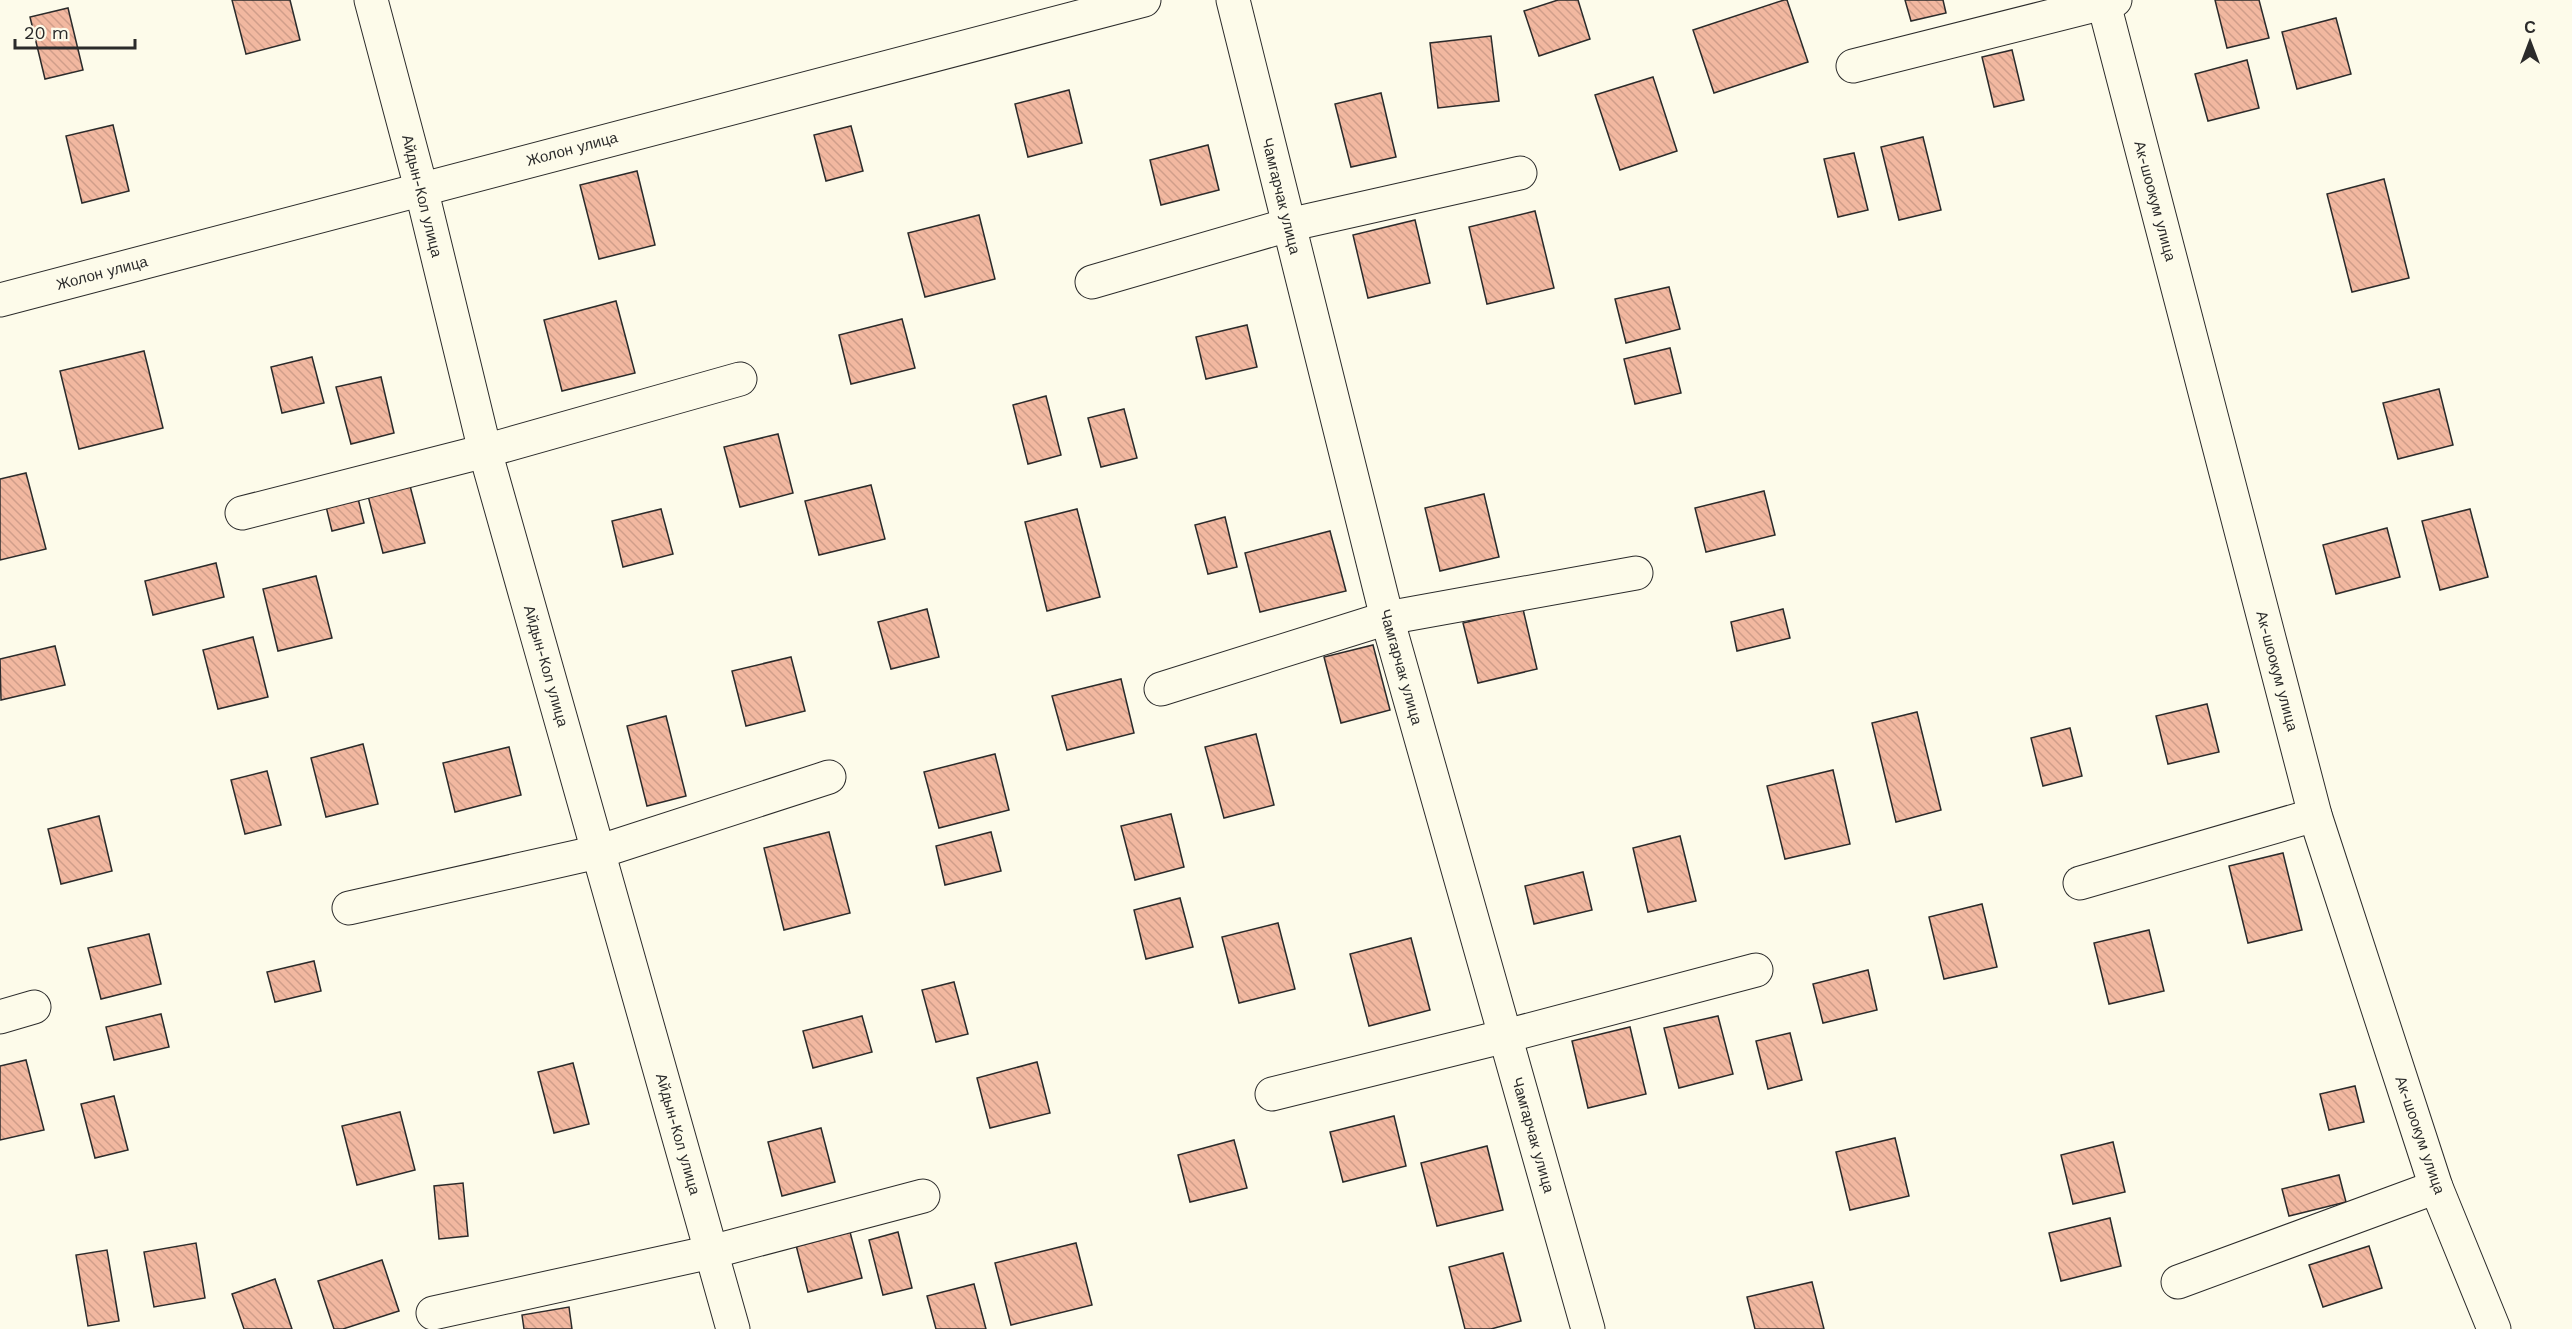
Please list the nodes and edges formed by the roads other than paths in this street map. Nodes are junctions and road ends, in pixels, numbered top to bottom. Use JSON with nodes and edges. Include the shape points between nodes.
{"nodes":[{"id":1,"x":371,"y":0,"type":"edge"},
{"id":2,"x":1144,"y":0,"type":"edge"},
{"id":3,"x":1233,"y":0,"type":"edge"},
{"id":4,"x":2107,"y":1,"type":"edge"},
{"id":5,"x":1853,"y":66,"type":"dead end"},
{"id":6,"x":1520,"y":173,"type":"dead end"},
{"id":7,"x":421,"y":188,"type":"junction"},
{"id":8,"x":1288,"y":225,"type":"junction"},
{"id":9,"x":1092,"y":282,"type":"dead end"},
{"id":10,"x":0,"y":300,"type":"edge"},
{"id":11,"x":740,"y":379,"type":"dead end"},
{"id":12,"x":485,"y":451,"type":"junction"},
{"id":13,"x":242,"y":513,"type":"dead end"},
{"id":14,"x":1636,"y":573,"type":"dead end"},
{"id":15,"x":1387,"y":618,"type":"junction"},
{"id":16,"x":1161,"y":688,"type":"dead end"},
{"id":17,"x":829,"y":777,"type":"dead end"},
{"id":18,"x":2315,"y":815,"type":"junction"},
{"id":19,"x":598,"y":852,"type":"junction"},
{"id":20,"x":2080,"y":883,"type":"dead end"},
{"id":21,"x":349,"y":908,"type":"dead end"},
{"id":22,"x":1756,"y":970,"type":"dead end"},
{"id":23,"x":34,"y":1007,"type":"dead end"},
{"id":24,"x":0,"y":1017,"type":"edge"},
{"id":25,"x":1506,"y":1036,"type":"junction"},
{"id":26,"x":1272,"y":1094,"type":"dead end"},
{"id":27,"x":2436,"y":1187,"type":"junction"},
{"id":28,"x":923,"y":1196,"type":"dead end"},
{"id":29,"x":711,"y":1252,"type":"junction"},
{"id":30,"x":2178,"y":1281,"type":"dead end"},
{"id":31,"x":433,"y":1314,"type":"dead end"},
{"id":32,"x":733,"y":1329,"type":"edge"},
{"id":33,"x":1588,"y":1329,"type":"edge"},
{"id":34,"x":2494,"y":1329,"type":"edge"}],
"edges":[{"from":1,"to":7,"type":"street","name":"Айдын-Кол улица"},
{"from":2,"to":7,"type":"street","name":"Жолон улица"},
{"from":3,"to":8,"type":"street","name":"Чамгарчак улица"},
{"from":4,"to":5,"type":"street"},
{"from":4,"to":18,"type":"street","name":"Ак-шоокум улица"},
{"from":6,"to":8,"type":"street"},
{"from":7,"to":10,"type":"street","name":"Жолон улица"},
{"from":7,"to":12,"type":"street","name":"Айдын-Кол улица"},
{"from":8,"to":9,"type":"street"},
{"from":8,"to":15,"type":"street","name":"Чамгарчак улица"},
{"from":11,"to":12,"type":"street"},
{"from":12,"to":13,"type":"street"},
{"from":12,"to":19,"type":"street","name":"Айдын-Кол улица"},
{"from":14,"to":15,"type":"street"},
{"from":15,"to":16,"type":"street"},
{"from":15,"to":25,"type":"street","name":"Чамгарчак улица"},
{"from":17,"to":19,"type":"street"},
{"from":18,"to":20,"type":"street"},
{"from":18,"to":27,"type":"street","name":"Ак-шоокум улица"},
{"from":19,"to":21,"type":"street"},
{"from":19,"to":29,"type":"street","name":"Айдын-Кол улица"},
{"from":22,"to":25,"type":"street"},
{"from":23,"to":24,"type":"street"},
{"from":25,"to":26,"type":"street"},
{"from":25,"to":33,"type":"street","name":"Чамгарчак улица"},
{"from":27,"to":30,"type":"street"},
{"from":27,"to":34,"type":"street","name":"Ак-шоокум улица"},
{"from":28,"to":29,"type":"street"},
{"from":29,"to":31,"type":"street"},
{"from":29,"to":32,"type":"street","name":"Айдын-Кол улица"}]}
